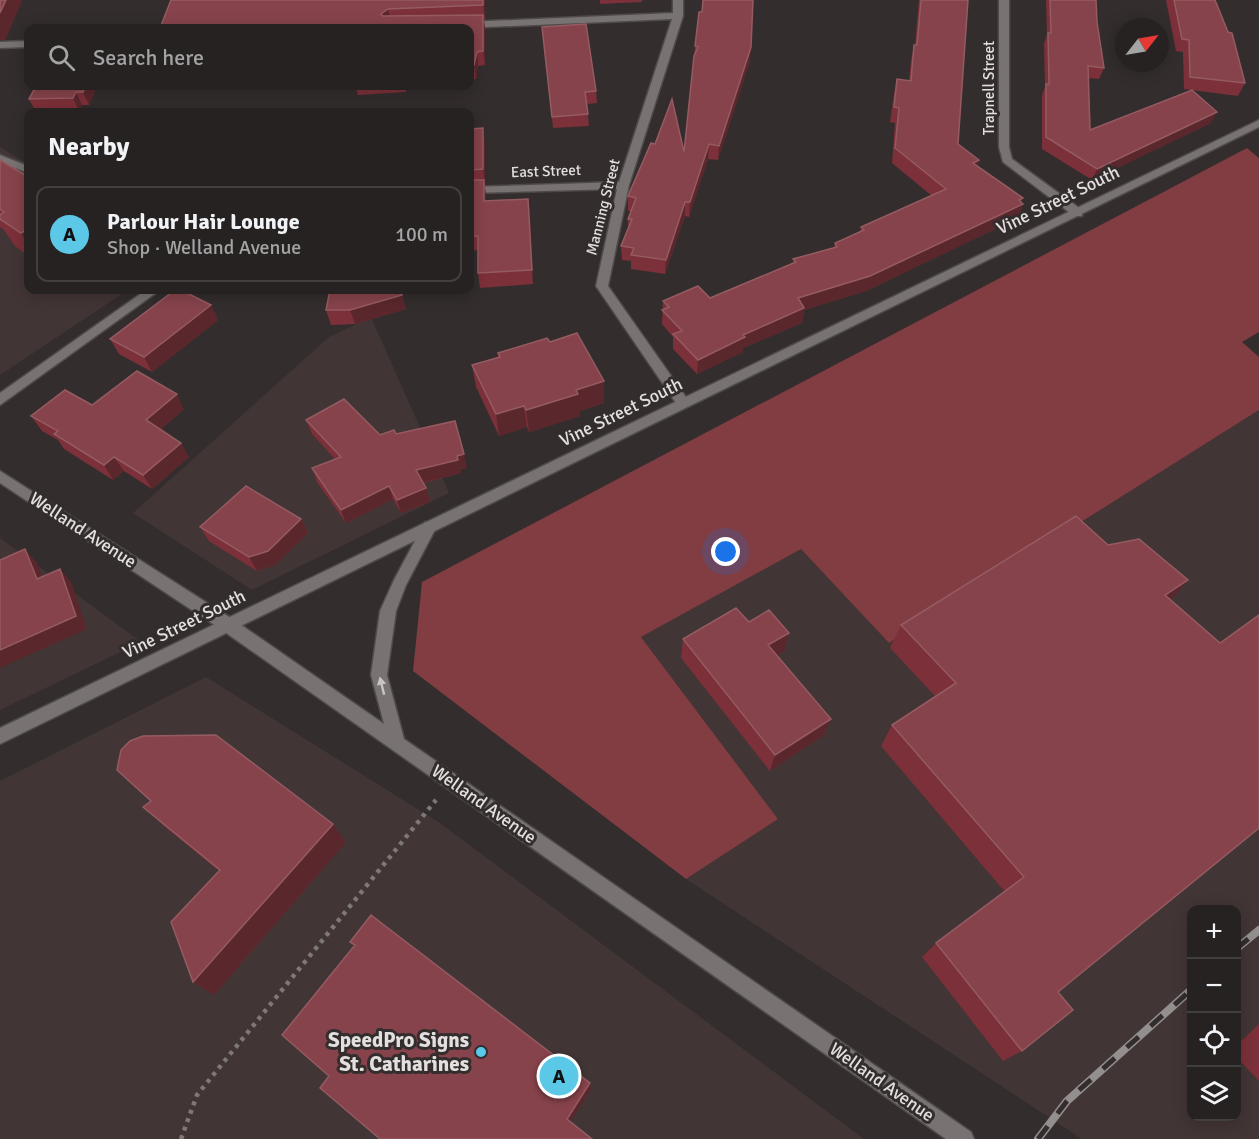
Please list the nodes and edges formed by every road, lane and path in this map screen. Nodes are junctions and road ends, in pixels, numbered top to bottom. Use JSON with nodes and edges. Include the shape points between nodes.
{"nodes":[{"id":1,"x":678,"y":0,"type":"edge"},
{"id":2,"x":1004,"y":0,"type":"edge"},
{"id":3,"x":678,"y":16,"type":"junction"},
{"id":4,"x":474,"y":25,"type":"edge"},
{"id":5,"x":24,"y":44,"type":"edge"},
{"id":6,"x":0,"y":45,"type":"edge"},
{"id":7,"x":1259,"y":123,"type":"edge"},
{"id":8,"x":0,"y":158,"type":"edge"},
{"id":9,"x":24,"y":168,"type":"edge"},
{"id":10,"x":623,"y":185,"type":"junction"},
{"id":11,"x":474,"y":190,"type":"edge"},
{"id":12,"x":1078,"y":213,"type":"junction"},
{"id":13,"x":148,"y":294,"type":"edge"},
{"id":14,"x":0,"y":400,"type":"edge"},
{"id":15,"x":683,"y":403,"type":"junction"},
{"id":16,"x":0,"y":476,"type":"edge"},
{"id":17,"x":430,"y":526,"type":"junction"},
{"id":18,"x":228,"y":625,"type":"junction"},
{"id":19,"x":0,"y":736,"type":"edge"},
{"id":20,"x":397,"y":743,"type":"junction"},
{"id":21,"x":451,"y":781,"type":"junction"},
{"id":22,"x":181,"y":1139,"type":"edge"},
{"id":23,"x":964,"y":1139,"type":"edge"}],
"edges":[{"from":1,"to":3,"type":"street","name":"Manning Street"},
{"from":2,"to":12,"type":"street","name":"Trapnell Street","via":[[1007,160]]},
{"from":3,"to":4,"type":"street"},
{"from":3,"to":10,"type":"street","name":"Manning Street"},
{"from":5,"to":6,"type":"street"},
{"from":7,"to":12,"type":"street","name":"Vine Street South"},
{"from":8,"to":9,"type":"street"},
{"from":10,"to":11,"type":"street","name":"East Street"},
{"from":10,"to":15,"type":"street","name":"Manning Street","via":[[602,286]]},
{"from":12,"to":15,"type":"street","name":"Vine Street South"},
{"from":13,"to":14,"type":"street"},
{"from":15,"to":17,"type":"street","name":"Vine Street South"},
{"from":16,"to":18,"type":"street","name":"Welland Avenue"},
{"from":17,"to":18,"type":"street","name":"Vine Street South"},
{"from":20,"to":17,"type":"street","one_way":true,"via":[[379,675],[388,611]]},
{"from":18,"to":19,"type":"street","name":"Vine Street South"},
{"from":18,"to":20,"type":"street","name":"Welland Avenue"},
{"from":20,"to":21,"type":"street","name":"Welland Avenue"},
{"from":21,"to":22,"type":"path","via":[[197,1095]]},
{"from":21,"to":23,"type":"street","name":"Welland Avenue"}]}
